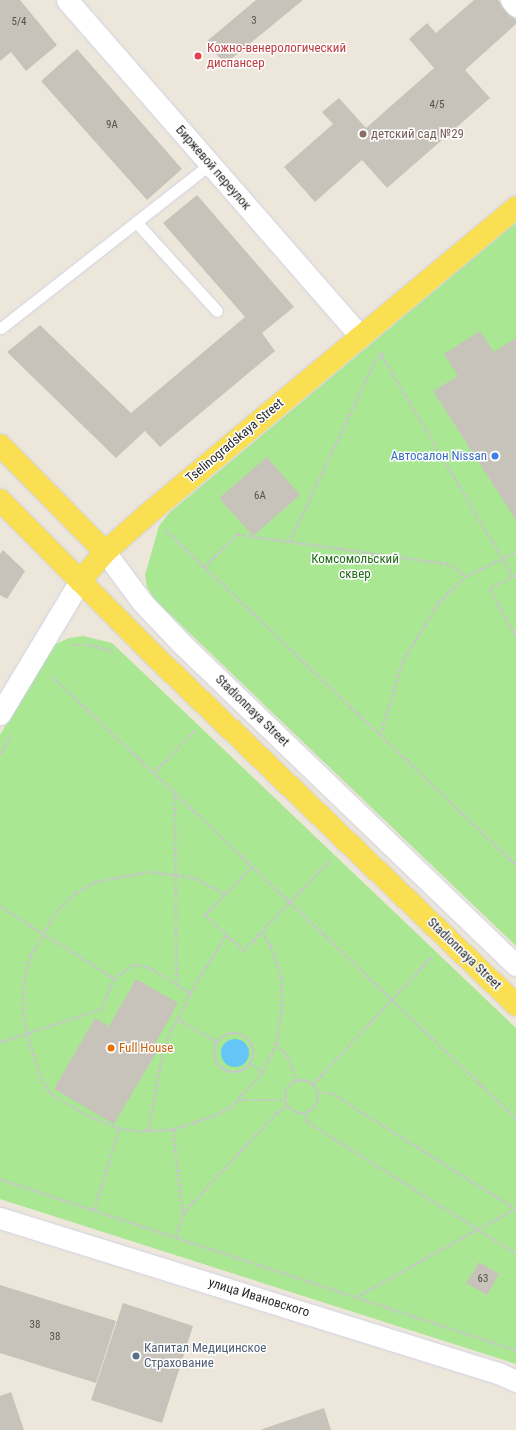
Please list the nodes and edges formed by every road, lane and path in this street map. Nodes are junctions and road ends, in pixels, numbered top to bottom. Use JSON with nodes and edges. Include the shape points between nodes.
{"nodes":[{"id":1,"x":67,"y":0,"type":"edge"},
{"id":2,"x":511,"y":0,"type":"edge"},
{"id":3,"x":516,"y":6,"type":"edge"},
{"id":4,"x":210,"y":164,"type":"junction"},
{"id":5,"x":516,"y":207,"type":"edge"},
{"id":6,"x":136,"y":222,"type":"junction"},
{"id":7,"x":217,"y":311,"type":"dead end"},
{"id":8,"x":1,"y":328,"type":"edge"},
{"id":9,"x":360,"y":336,"type":"junction"},
{"id":10,"x":383,"y":354,"type":"junction"},
{"id":11,"x":0,"y":445,"type":"edge"},
{"id":12,"x":0,"y":500,"type":"edge"},
{"id":13,"x":148,"y":514,"type":"junction"},
{"id":14,"x":289,"y":542,"type":"junction"},
{"id":15,"x":105,"y":552,"type":"junction"},
{"id":16,"x":516,"y":552,"type":"edge"},
{"id":17,"x":502,"y":556,"type":"junction"},
{"id":18,"x":204,"y":567,"type":"junction"},
{"id":19,"x":466,"y":576,"type":"junction"},
{"id":20,"x":515,"y":576,"type":"edge"},
{"id":21,"x":80,"y":581,"type":"junction"},
{"id":22,"x":516,"y":636,"type":"edge"},
{"id":23,"x":66,"y":648,"type":"dead end"},
{"id":24,"x":116,"y":652,"type":"dead end"},
{"id":25,"x":49,"y":673,"type":"dead end"},
{"id":26,"x":0,"y":714,"type":"edge"},
{"id":27,"x":197,"y":728,"type":"dead end"},
{"id":28,"x":12,"y":734,"type":"dead end"},
{"id":29,"x":380,"y":734,"type":"junction"},
{"id":30,"x":0,"y":754,"type":"edge"},
{"id":31,"x":154,"y":772,"type":"junction"},
{"id":32,"x":175,"y":793,"type":"junction"},
{"id":33,"x":333,"y":858,"type":"dead end"},
{"id":34,"x":516,"y":865,"type":"edge"},
{"id":35,"x":252,"y":866,"type":"junction"},
{"id":36,"x":175,"y":874,"type":"junction"},
{"id":37,"x":225,"y":894,"type":"junction"},
{"id":38,"x":290,"y":902,"type":"junction"},
{"id":39,"x":0,"y":906,"type":"edge"},
{"id":40,"x":262,"y":932,"type":"junction"},
{"id":41,"x":43,"y":933,"type":"junction"},
{"id":42,"x":226,"y":935,"type":"junction"},
{"id":43,"x":434,"y":954,"type":"dead end"},
{"id":44,"x":516,"y":965,"type":"edge"},
{"id":45,"x":114,"y":978,"type":"junction"},
{"id":46,"x":177,"y":985,"type":"junction"},
{"id":47,"x":190,"y":993,"type":"junction"},
{"id":48,"x":391,"y":999,"type":"junction"},
{"id":49,"x":516,"y":1005,"type":"edge"},
{"id":50,"x":178,"y":1019,"type":"junction"},
{"id":51,"x":26,"y":1034,"type":"junction"},
{"id":52,"x":0,"y":1042,"type":"edge"},
{"id":53,"x":217,"y":1042,"type":"junction"},
{"id":54,"x":276,"y":1044,"type":"junction"},
{"id":55,"x":252,"y":1064,"type":"junction"},
{"id":56,"x":262,"y":1072,"type":"junction"},
{"id":57,"x":297,"y":1081,"type":"junction"},
{"id":58,"x":313,"y":1084,"type":"junction"},
{"id":59,"x":318,"y":1093,"type":"junction"},
{"id":60,"x":240,"y":1100,"type":"junction"},
{"id":61,"x":285,"y":1100,"type":"junction"},
{"id":62,"x":287,"y":1106,"type":"junction"},
{"id":63,"x":306,"y":1114,"type":"junction"},
{"id":64,"x":516,"y":1118,"type":"edge"},
{"id":65,"x":119,"y":1128,"type":"junction"},
{"id":66,"x":174,"y":1129,"type":"junction"},
{"id":67,"x":148,"y":1131,"type":"junction"},
{"id":68,"x":0,"y":1179,"type":"edge"},
{"id":69,"x":516,"y":1209,"type":"edge"},
{"id":70,"x":94,"y":1210,"type":"junction"},
{"id":71,"x":183,"y":1213,"type":"junction"},
{"id":72,"x":0,"y":1218,"type":"edge"},
{"id":73,"x":479,"y":1229,"type":"junction"},
{"id":74,"x":176,"y":1236,"type":"junction"},
{"id":75,"x":516,"y":1253,"type":"edge"},
{"id":76,"x":356,"y":1298,"type":"junction"},
{"id":77,"x":516,"y":1350,"type":"edge"},
{"id":78,"x":514,"y":1382,"type":"edge"}],
"edges":[{"from":1,"to":4,"type":"street","name":"Биржевой переулок"},
{"from":2,"to":3,"type":"street"},
{"from":4,"to":6,"type":"lane"},
{"from":4,"to":9,"type":"street","name":"Биржевой переулок"},
{"from":5,"to":9,"type":"main road","name":"Tselinogradskaya Street"},
{"from":6,"to":7,"type":"lane"},
{"from":6,"to":8,"type":"lane"},
{"from":9,"to":10,"type":"path"},
{"from":9,"to":13,"type":"main road","name":"Tselinogradskaya Street"},
{"from":10,"to":14,"type":"path","via":[[375,361]]},
{"from":10,"to":17,"type":"path"},
{"from":11,"to":15,"type":"main road","name":"Stadionnaya Street"},
{"from":12,"to":21,"type":"main road","name":"Stadionnaya Street"},
{"from":13,"to":15,"type":"main road","name":"Tselinogradskaya Street"},
{"from":13,"to":18,"type":"path"},
{"from":14,"to":18,"type":"path","via":[[237,534]]},
{"from":14,"to":19,"type":"path","via":[[450,564]]},
{"from":15,"to":21,"type":"main road","name":"Tselinogradskaya Street"},
{"from":15,"to":44,"type":"street","name":"Stadionnaya Street","via":[[142,602],[181,643]]},
{"from":16,"to":17,"type":"path"},
{"from":17,"to":19,"type":"path"},
{"from":17,"to":20,"type":"path"},
{"from":18,"to":29,"type":"path"},
{"from":19,"to":29,"type":"path","via":[[439,602],[403,660]]},
{"from":20,"to":22,"type":"path","via":[[490,589]]},
{"from":21,"to":26,"type":"street","name":"Tselinogradskaya Street"},
{"from":21,"to":49,"type":"main road","name":"Stadionnaya Street"},
{"from":23,"to":24,"type":"path","via":[[75,643]]},
{"from":25,"to":31,"type":"path"},
{"from":27,"to":31,"type":"path"},
{"from":28,"to":30,"type":"path"},
{"from":29,"to":34,"type":"path"},
{"from":31,"to":32,"type":"path"},
{"from":32,"to":35,"type":"path"},
{"from":32,"to":36,"type":"path"},
{"from":33,"to":38,"type":"path"},
{"from":35,"to":37,"type":"path"},
{"from":35,"to":38,"type":"path"},
{"from":36,"to":37,"type":"path","via":[[194,878]]},
{"from":36,"to":41,"type":"path","via":[[149,872],[96,882],[76,893],[58,910]]},
{"from":36,"to":46,"type":"path"},
{"from":37,"to":42,"type":"path","via":[[205,915]]},
{"from":38,"to":40,"type":"path"},
{"from":38,"to":48,"type":"path"},
{"from":39,"to":41,"type":"path"},
{"from":40,"to":42,"type":"path","via":[[244,951]]},
{"from":40,"to":54,"type":"path","via":[[271,947],[281,978],[281,1012]]},
{"from":41,"to":45,"type":"path"},
{"from":41,"to":51,"type":"path","via":[[31,956],[24,982]]},
{"from":42,"to":47,"type":"path"},
{"from":43,"to":48,"type":"path"},
{"from":45,"to":46,"type":"path","via":[[128,966],[140,964]]},
{"from":45,"to":51,"type":"path","via":[[101,1009]]},
{"from":46,"to":47,"type":"path"},
{"from":47,"to":50,"type":"path"},
{"from":48,"to":58,"type":"path"},
{"from":48,"to":64,"type":"path"},
{"from":50,"to":53,"type":"path"},
{"from":50,"to":67,"type":"path","via":[[164,1045]]},
{"from":51,"to":52,"type":"path"},
{"from":51,"to":65,"type":"path","via":[[41,1077],[51,1094],[89,1116]]},
{"from":53,"to":55,"type":"path","via":[[222,1037],[235,1033],[248,1038],[255,1050]]},
{"from":53,"to":55,"type":"path","via":[[214,1056],[216,1063],[227,1072],[241,1072]]},
{"from":54,"to":56,"type":"path"},
{"from":54,"to":57,"type":"path","via":[[287,1055]]},
{"from":55,"to":56,"type":"path"},
{"from":56,"to":60,"type":"path"},
{"from":57,"to":58,"type":"path"},
{"from":57,"to":61,"type":"path","via":[[287,1088]]},
{"from":58,"to":59,"type":"path"},
{"from":59,"to":63,"type":"path","via":[[315,1108]]},
{"from":59,"to":69,"type":"path","via":[[332,1092]]},
{"from":60,"to":61,"type":"path"},
{"from":60,"to":66,"type":"path","via":[[213,1116]]},
{"from":61,"to":62,"type":"path"},
{"from":62,"to":63,"type":"path","via":[[295,1113]]},
{"from":62,"to":71,"type":"path","via":[[277,1112]]},
{"from":63,"to":73,"type":"path","via":[[308,1122]]},
{"from":65,"to":67,"type":"path"},
{"from":65,"to":70,"type":"path"},
{"from":66,"to":67,"type":"path"},
{"from":66,"to":71,"type":"path"},
{"from":68,"to":70,"type":"path"},
{"from":69,"to":73,"type":"path"},
{"from":70,"to":74,"type":"path"},
{"from":71,"to":74,"type":"path"},
{"from":72,"to":78,"type":"street","name":"улица Ивановского"},
{"from":73,"to":75,"type":"path"},
{"from":73,"to":76,"type":"path"},
{"from":74,"to":76,"type":"path"},
{"from":76,"to":77,"type":"path"}]}
